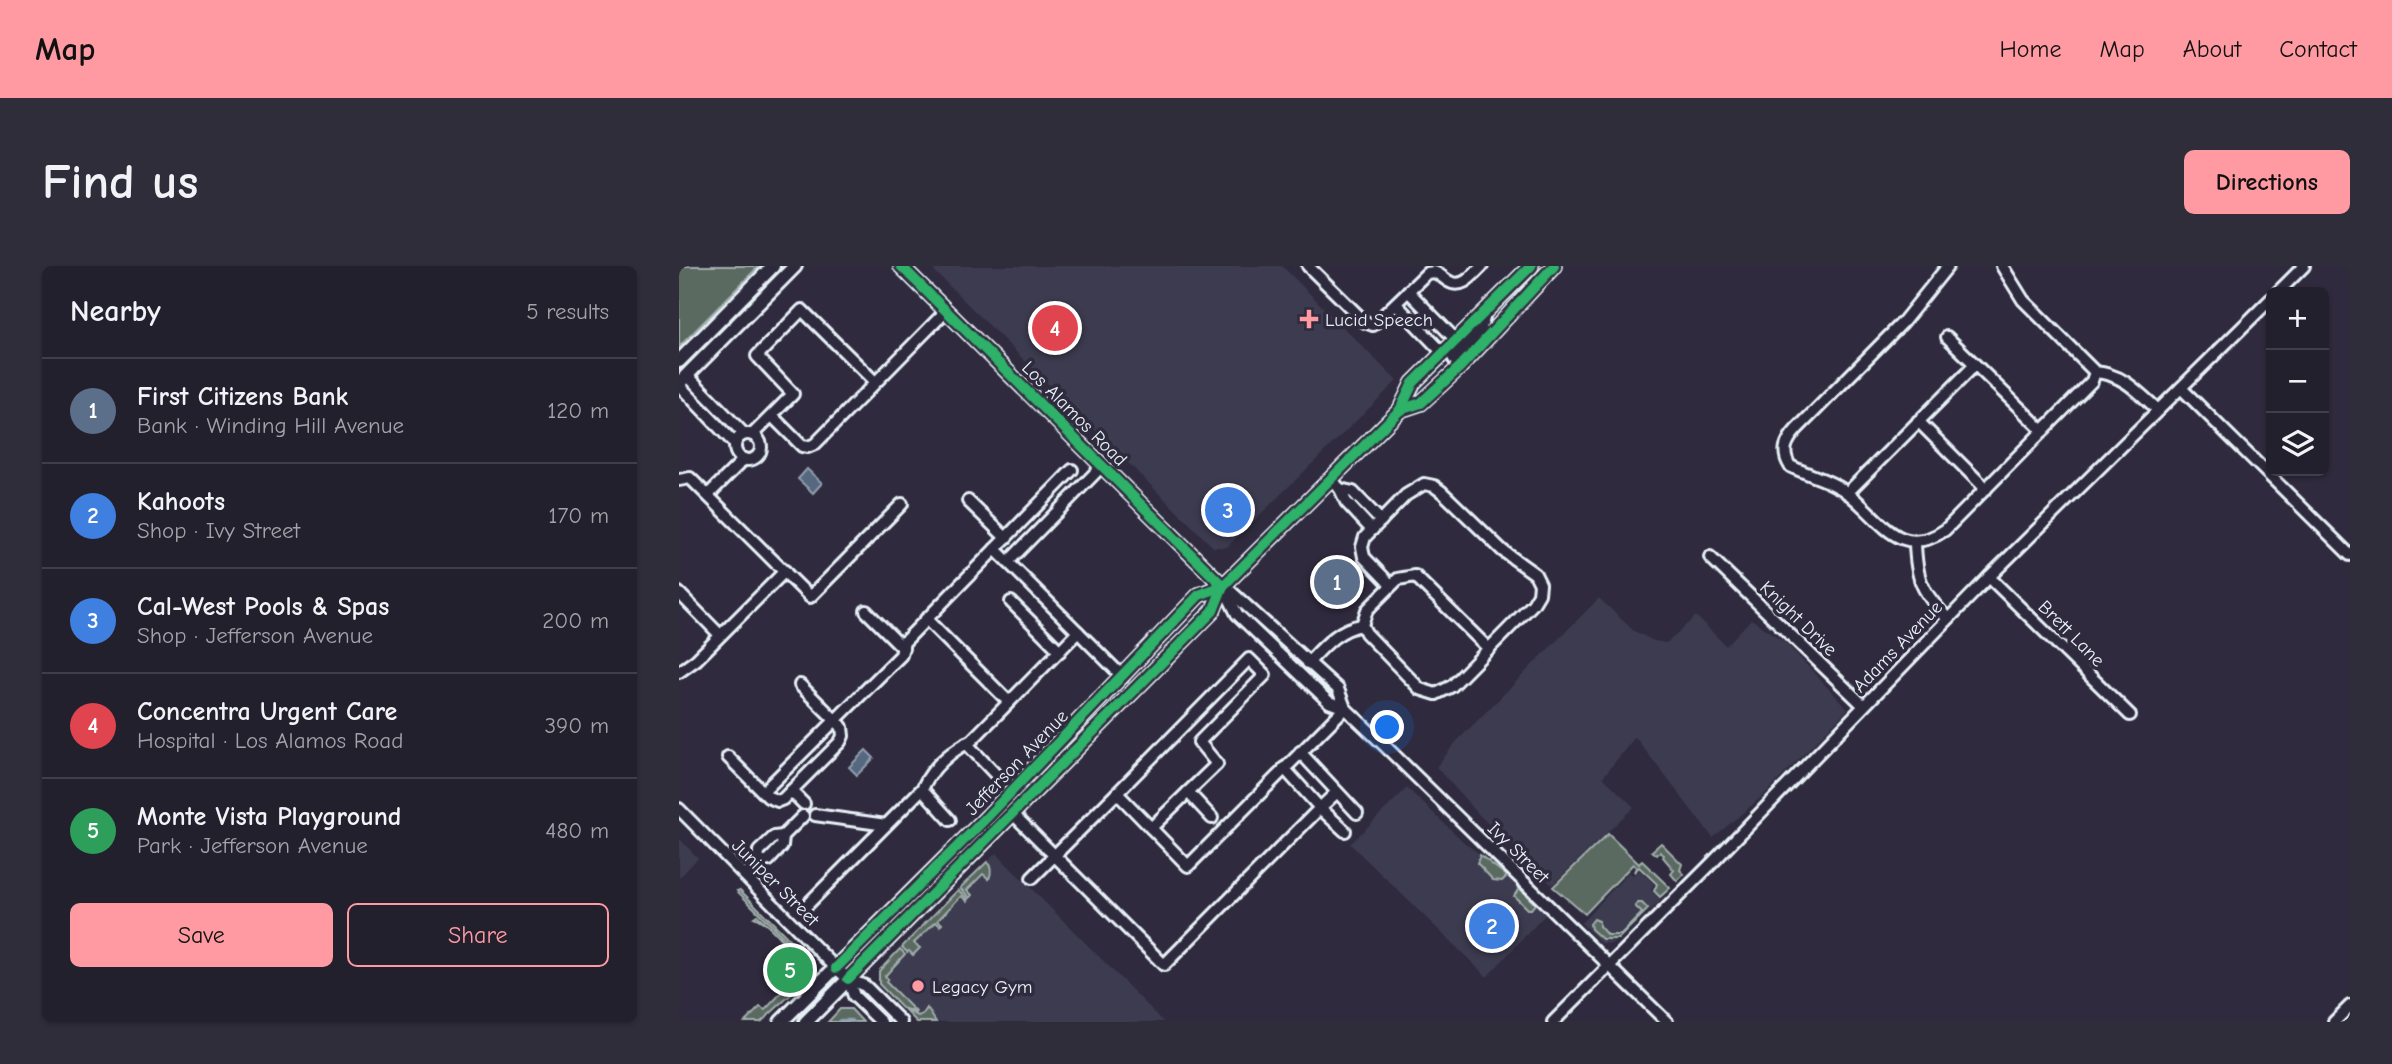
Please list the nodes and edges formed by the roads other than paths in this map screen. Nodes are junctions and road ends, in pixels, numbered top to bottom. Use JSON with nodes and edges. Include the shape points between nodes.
{"nodes":[{"id":1,"x":773,"y":266,"type":"edge"},
{"id":2,"x":795,"y":266,"type":"edge"},
{"id":3,"x":901,"y":266,"type":"edge"},
{"id":4,"x":1308,"y":266,"type":"edge"},
{"id":5,"x":1482,"y":266,"type":"edge"},
{"id":6,"x":1531,"y":266,"type":"edge"},
{"id":7,"x":1554,"y":266,"type":"edge"},
{"id":8,"x":1948,"y":266,"type":"edge"},
{"id":9,"x":2002,"y":266,"type":"edge"},
{"id":10,"x":2304,"y":266,"type":"edge"},
{"id":11,"x":2283,"y":287,"type":"edge"},
{"id":12,"x":1408,"y":291,"type":"junction"},
{"id":13,"x":1396,"y":304,"type":"junction"},
{"id":14,"x":2266,"y":304,"type":"edge"},
{"id":15,"x":1425,"y":309,"type":"junction"},
{"id":16,"x":946,"y":310,"type":"junction"},
{"id":17,"x":1485,"y":311,"type":"junction"},
{"id":18,"x":1413,"y":321,"type":"junction"},
{"id":19,"x":1947,"y":337,"type":"dead end"},
{"id":20,"x":1456,"y":340,"type":"junction"},
{"id":21,"x":1443,"y":353,"type":"junction"},
{"id":22,"x":679,"y":361,"type":"edge"},
{"id":23,"x":1975,"y":365,"type":"junction"},
{"id":24,"x":1460,"y":367,"type":"junction"},
{"id":25,"x":2095,"y":372,"type":"junction"},
{"id":26,"x":682,"y":381,"type":"edge"},
{"id":27,"x":875,"y":382,"type":"junction"},
{"id":28,"x":2181,"y":388,"type":"junction"},
{"id":29,"x":1400,"y":410,"type":"junction"},
{"id":30,"x":2158,"y":410,"type":"junction"},
{"id":31,"x":772,"y":416,"type":"junction"},
{"id":32,"x":1918,"y":421,"type":"junction"},
{"id":33,"x":2043,"y":432,"type":"junction"},
{"id":34,"x":748,"y":435,"type":"junction"},
{"id":35,"x":735,"y":444,"type":"junction"},
{"id":36,"x":744,"y":459,"type":"junction"},
{"id":37,"x":1103,"y":465,"type":"junction"},
{"id":38,"x":679,"y":480,"type":"edge"},
{"id":39,"x":1336,"y":484,"type":"junction"},
{"id":40,"x":1986,"y":489,"type":"junction"},
{"id":41,"x":1077,"y":491,"type":"junction"},
{"id":42,"x":1847,"y":493,"type":"junction"},
{"id":43,"x":708,"y":495,"type":"junction"},
{"id":44,"x":968,"y":501,"type":"dead end"},
{"id":45,"x":902,"y":504,"type":"dead end"},
{"id":46,"x":1381,"y":520,"type":"junction"},
{"id":47,"x":1372,"y":530,"type":"junction"},
{"id":48,"x":1006,"y":538,"type":"junction"},
{"id":49,"x":1915,"y":542,"type":"junction"},
{"id":50,"x":995,"y":549,"type":"junction"},
{"id":51,"x":2350,"y":555,"type":"edge"},
{"id":52,"x":1710,"y":556,"type":"dead end"},
{"id":53,"x":1008,"y":562,"type":"junction"},
{"id":54,"x":785,"y":571,"type":"junction"},
{"id":55,"x":1989,"y":577,"type":"junction"},
{"id":56,"x":1391,"y":585,"type":"junction"},
{"id":57,"x":1223,"y":586,"type":"junction"},
{"id":58,"x":679,"y":593,"type":"edge"},
{"id":59,"x":1011,"y":602,"type":"dead end"},
{"id":60,"x":866,"y":611,"type":"dead end"},
{"id":61,"x":926,"y":619,"type":"junction"},
{"id":62,"x":1948,"y":619,"type":"junction"},
{"id":63,"x":1362,"y":625,"type":"junction"},
{"id":64,"x":1078,"y":632,"type":"junction"},
{"id":65,"x":720,"y":635,"type":"junction"},
{"id":66,"x":903,"y":648,"type":"junction"},
{"id":67,"x":1489,"y":649,"type":"junction"},
{"id":68,"x":1060,"y":651,"type":"junction"},
{"id":69,"x":1308,"y":663,"type":"junction"},
{"id":70,"x":679,"y":671,"type":"edge"},
{"id":71,"x":1123,"y":677,"type":"junction"},
{"id":72,"x":800,"y":685,"type":"dead end"},
{"id":73,"x":1009,"y":702,"type":"junction"},
{"id":74,"x":1863,"y":705,"type":"junction"},
{"id":75,"x":1345,"y":708,"type":"junction"},
{"id":76,"x":2130,"y":715,"type":"dead end"},
{"id":77,"x":836,"y":721,"type":"junction"},
{"id":78,"x":966,"y":743,"type":"junction"},
{"id":79,"x":1300,"y":752,"type":"junction"},
{"id":80,"x":728,"y":757,"type":"dead end"},
{"id":81,"x":1284,"y":768,"type":"junction"},
{"id":82,"x":999,"y":778,"type":"dead end"},
{"id":83,"x":922,"y":789,"type":"junction"},
{"id":84,"x":791,"y":791,"type":"junction"},
{"id":85,"x":763,"y":792,"type":"junction"},
{"id":86,"x":1188,"y":792,"type":"junction"},
{"id":87,"x":1337,"y":792,"type":"junction"},
{"id":88,"x":1118,"y":793,"type":"junction"},
{"id":89,"x":804,"y":804,"type":"dead end"},
{"id":90,"x":1321,"y":808,"type":"junction"},
{"id":91,"x":679,"y":809,"type":"edge"},
{"id":92,"x":1012,"y":813,"type":"junction"},
{"id":93,"x":1357,"y":813,"type":"dead end"},
{"id":94,"x":988,"y":816,"type":"junction"},
{"id":95,"x":1212,"y":818,"type":"dead end"},
{"id":96,"x":950,"y":820,"type":"dead end"},
{"id":97,"x":886,"y":825,"type":"junction"},
{"id":98,"x":1151,"y":828,"type":"junction"},
{"id":99,"x":1345,"y":831,"type":"dead end"},
{"id":100,"x":977,"y":847,"type":"junction"},
{"id":101,"x":1054,"y":856,"type":"junction"},
{"id":102,"x":745,"y":875,"type":"junction"},
{"id":103,"x":1033,"y":878,"type":"dead end"},
{"id":104,"x":806,"y":906,"type":"dead end"},
{"id":105,"x":1609,"y":965,"type":"junction"},
{"id":106,"x":835,"y":968,"type":"junction"},
{"id":107,"x":848,"y":979,"type":"junction"},
{"id":108,"x":2350,"y":1006,"type":"edge"},
{"id":109,"x":781,"y":1022,"type":"edge"},
{"id":110,"x":806,"y":1022,"type":"edge"},
{"id":111,"x":881,"y":1022,"type":"edge"},
{"id":112,"x":901,"y":1022,"type":"edge"},
{"id":113,"x":1553,"y":1022,"type":"edge"},
{"id":114,"x":1667,"y":1022,"type":"edge"},
{"id":115,"x":2334,"y":1022,"type":"edge"}],
"edges":[{"from":1,"to":22,"type":"main road"},
{"from":2,"to":26,"type":"main road"},
{"from":3,"to":16,"type":"main road","name":"Los Alamos Road"},
{"from":4,"to":13,"type":"street","via":[[1369,324],[1378,323]]},
{"from":5,"to":12,"type":"street","via":[[1459,284],[1427,273]]},
{"from":6,"to":17,"type":"main road","name":"Jefferson Avenue"},
{"from":7,"to":24,"type":"main road","name":"Jefferson Avenue"},
{"from":8,"to":42,"type":"street","via":[[1886,341],[1788,438],[1785,457],[1790,466]]},
{"from":9,"to":25,"type":"street","via":[[2029,306]]},
{"from":10,"to":11,"type":"street"},
{"from":12,"to":13,"type":"street"},
{"from":12,"to":15,"type":"street"},
{"from":13,"to":18,"type":"street"},
{"from":14,"to":28,"type":"street","name":"Adams Avenue"},
{"from":15,"to":18,"type":"street"},
{"from":15,"to":20,"type":"street"},
{"from":16,"to":27,"type":"street"},
{"from":16,"to":37,"type":"main road","name":"Los Alamos Road"},
{"from":17,"to":20,"type":"main road","name":"Jefferson Avenue"},
{"from":17,"to":24,"type":"main road","via":[[1479,330],[1454,357]]},
{"from":18,"to":21,"type":"street"},
{"from":19,"to":23,"type":"street"},
{"from":20,"to":21,"type":"main road","name":"Jefferson Avenue"},
{"from":21,"to":29,"type":"main road","name":"Jefferson Avenue","via":[[1413,383]]},
{"from":23,"to":32,"type":"street"},
{"from":23,"to":33,"type":"street"},
{"from":24,"to":29,"type":"main road","name":"Jefferson Avenue","via":[[1421,403]]},
{"from":25,"to":30,"type":"street","via":[[2128,383]]},
{"from":25,"to":33,"type":"street","via":[[2092,381]]},
{"from":26,"to":34,"type":"street"},
{"from":26,"to":35,"type":"street"},
{"from":27,"to":31,"type":"street","via":[[815,444],[802,446]]},
{"from":27,"to":31,"type":"street","via":[[802,310],[757,356],[793,394]]},
{"from":28,"to":30,"type":"street","name":"Adams Avenue"},
{"from":28,"to":51,"type":"street"},
{"from":29,"to":39,"type":"main road","name":"Jefferson Avenue"},
{"from":30,"to":55,"type":"street","name":"Adams Avenue"},
{"from":31,"to":34,"type":"street"},
{"from":32,"to":40,"type":"street"},
{"from":32,"to":42,"type":"street"},
{"from":33,"to":40,"type":"street"},
{"from":34,"to":35,"type":"street"},
{"from":34,"to":36,"type":"street","via":[[759,440],[760,451]]},
{"from":35,"to":36,"type":"street"},
{"from":36,"to":43,"type":"street"},
{"from":37,"to":41,"type":"street"},
{"from":37,"to":57,"type":"main road","name":"Los Alamos Road"},
{"from":38,"to":43,"type":"street","via":[[691,478]]},
{"from":39,"to":46,"type":"street","via":[[1353,492]]},
{"from":39,"to":47,"type":"street"},
{"from":39,"to":57,"type":"main road","name":"Jefferson Avenue"},
{"from":40,"to":49,"type":"street","via":[[1945,530]]},
{"from":41,"to":48,"type":"street","via":[[1068,474]]},
{"from":41,"to":53,"type":"street"},
{"from":42,"to":49,"type":"street","via":[[1896,535]]},
{"from":43,"to":54,"type":"street"},
{"from":44,"to":48,"type":"street"},
{"from":45,"to":54,"type":"street","via":[[810,597]]},
{"from":46,"to":47,"type":"street"},
{"from":46,"to":67,"type":"street","via":[[1406,495],[1425,484],[1434,486],[1493,542],[1535,573],[1540,584],[1533,604]]},
{"from":47,"to":56,"type":"street","via":[[1365,537],[1364,557]]},
{"from":48,"to":50,"type":"street"},
{"from":49,"to":62,"type":"street","via":[[1920,585]]},
{"from":50,"to":53,"type":"street"},
{"from":50,"to":61,"type":"street"},
{"from":52,"to":74,"type":"street","name":"Knight Drive"},
{"from":53,"to":64,"type":"street"},
{"from":54,"to":65,"type":"street"},
{"from":55,"to":62,"type":"street","name":"Adams Avenue"},
{"from":55,"to":76,"type":"street","name":"Brett Lane"},
{"from":56,"to":63,"type":"street","via":[[1367,610]]},
{"from":56,"to":67,"type":"street","via":[[1415,576]]},
{"from":57,"to":69,"type":"street","name":"Ivy Street"},
{"from":57,"to":71,"type":"main road","name":"Jefferson Avenue","via":[[1199,595]]},
{"from":57,"to":75,"type":"street","name":"Ivy Street","via":[[1237,614],[1329,702]]},
{"from":57,"to":92,"type":"main road","name":"Jefferson Avenue","via":[[1213,611]]},
{"from":58,"to":65,"type":"street"},
{"from":59,"to":68,"type":"street"},
{"from":60,"to":66,"type":"street"},
{"from":61,"to":66,"type":"street"},
{"from":61,"to":73,"type":"street"},
{"from":62,"to":74,"type":"street","name":"Adams Avenue"},
{"from":63,"to":67,"type":"street","via":[[1428,693],[1452,686]]},
{"from":63,"to":69,"type":"street","via":[[1340,632]]},
{"from":64,"to":68,"type":"street"},
{"from":64,"to":71,"type":"street"},
{"from":65,"to":70,"type":"street"},
{"from":66,"to":77,"type":"street"},
{"from":68,"to":73,"type":"street"},
{"from":69,"to":75,"type":"street","name":"Ivy Street","via":[[1338,689]]},
{"from":71,"to":94,"type":"main road","name":"Jefferson Avenue"},
{"from":72,"to":77,"type":"street"},
{"from":73,"to":78,"type":"street"},
{"from":74,"to":105,"type":"street","name":"Adams Avenue"},
{"from":75,"to":79,"type":"street"},
{"from":75,"to":105,"type":"street","name":"Ivy Street"},
{"from":77,"to":84,"type":"street","via":[[843,731],[840,742]]},
{"from":77,"to":85,"type":"street"},
{"from":78,"to":82,"type":"street"},
{"from":78,"to":83,"type":"street","via":[[927,777]]},
{"from":79,"to":81,"type":"street"},
{"from":79,"to":87,"type":"street"},
{"from":80,"to":85,"type":"street"},
{"from":81,"to":90,"type":"street"},
{"from":81,"to":98,"type":"street","via":[[1188,866]]},
{"from":83,"to":96,"type":"street"},
{"from":83,"to":97,"type":"street"},
{"from":84,"to":85,"type":"street","via":[[778,801]]},
{"from":84,"to":89,"type":"street"},
{"from":86,"to":88,"type":"street","via":[[1217,764],[1199,742],[1265,675],[1248,659]]},
{"from":86,"to":95,"type":"street"},
{"from":86,"to":98,"type":"street"},
{"from":87,"to":90,"type":"street"},
{"from":87,"to":93,"type":"street"},
{"from":88,"to":98,"type":"street"},
{"from":88,"to":101,"type":"street"},
{"from":90,"to":99,"type":"street"},
{"from":90,"to":101,"type":"street","via":[[1164,965]]},
{"from":91,"to":102,"type":"street","name":"Juniper Street"},
{"from":92,"to":100,"type":"main road","name":"Jefferson Avenue"},
{"from":92,"to":101,"type":"street"},
{"from":94,"to":100,"type":"main road","via":[[988,824],[975,840]]},
{"from":94,"to":106,"type":"main road","name":"Jefferson Avenue"},
{"from":97,"to":102,"type":"street","via":[[809,815],[783,836],[782,846],[768,860]]},
{"from":97,"to":104,"type":"street"},
{"from":100,"to":107,"type":"main road","name":"Jefferson Avenue"},
{"from":101,"to":103,"type":"street"},
{"from":102,"to":106,"type":"street","name":"Juniper Street"},
{"from":105,"to":113,"type":"street","name":"Adams Avenue"},
{"from":105,"to":114,"type":"street","name":"Ivy Street"},
{"from":106,"to":107,"type":"street","name":"Juniper Street"},
{"from":106,"to":109,"type":"main road","name":"Jefferson Avenue"},
{"from":107,"to":110,"type":"main road","name":"Jefferson Avenue"},
{"from":107,"to":111,"type":"street","name":"Juniper Street","via":[[854,996]]},
{"from":107,"to":112,"type":"street","name":"Juniper Street","via":[[865,986]]},
{"from":108,"to":115,"type":"street"}]}
